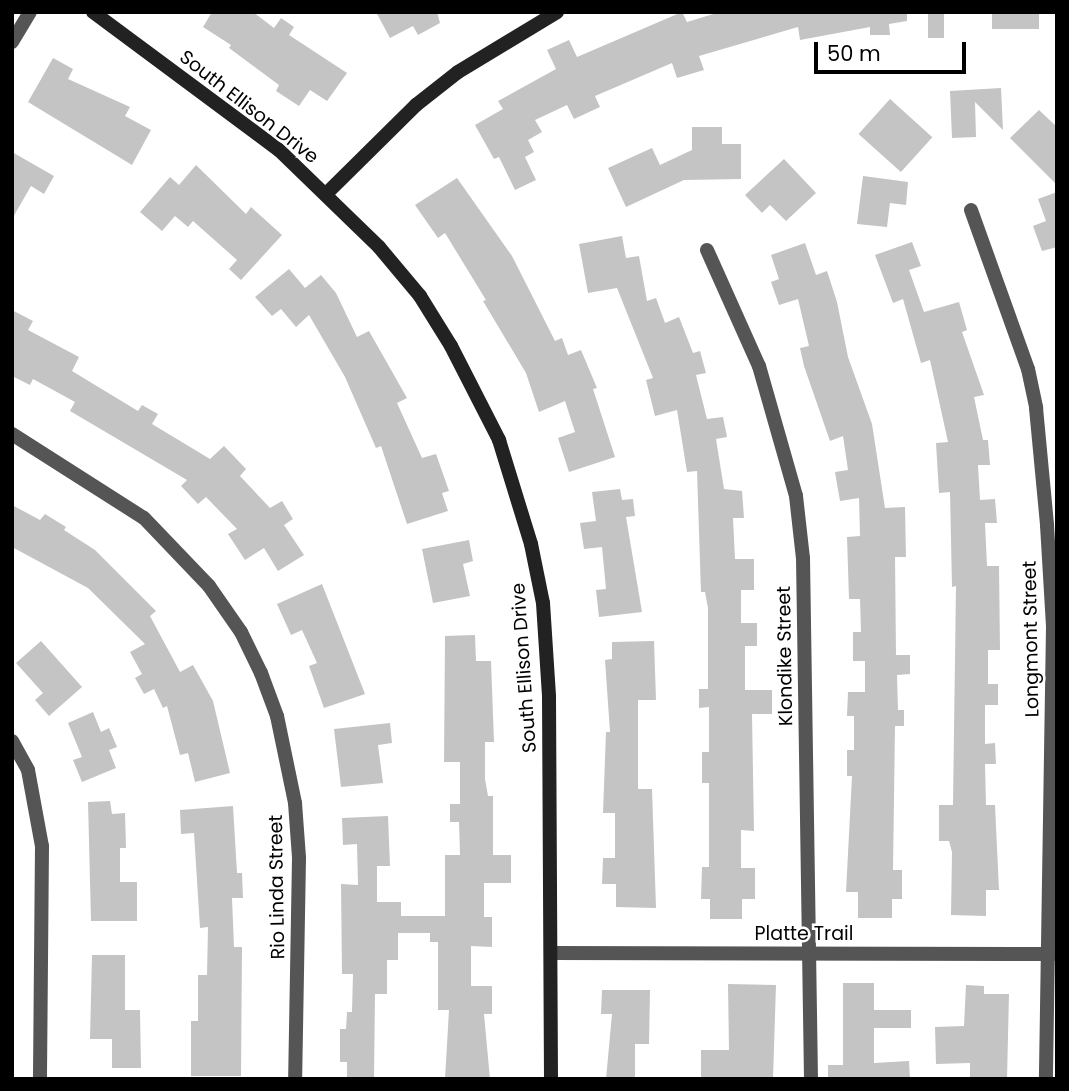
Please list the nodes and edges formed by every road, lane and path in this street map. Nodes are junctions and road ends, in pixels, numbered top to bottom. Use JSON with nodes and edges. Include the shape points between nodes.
{"nodes":[{"id":1,"x":30,"y":12,"type":"edge"},
{"id":2,"x":93,"y":12,"type":"edge"},
{"id":3,"x":558,"y":12,"type":"edge"},
{"id":4,"x":12,"y":42,"type":"edge"},
{"id":5,"x":326,"y":194,"type":"junction"},
{"id":6,"x":971,"y":210,"type":"dead end"},
{"id":7,"x":707,"y":250,"type":"dead end"},
{"id":8,"x":12,"y":434,"type":"edge"},
{"id":9,"x":12,"y":741,"type":"edge"},
{"id":10,"x":552,"y":953,"type":"junction"},
{"id":11,"x":807,"y":953,"type":"junction"},
{"id":12,"x":1052,"y":954,"type":"edge"},
{"id":13,"x":40,"y":1079,"type":"edge"},
{"id":14,"x":295,"y":1079,"type":"edge"},
{"id":15,"x":551,"y":1079,"type":"edge"},
{"id":16,"x":811,"y":1079,"type":"edge"},
{"id":17,"x":1046,"y":1079,"type":"edge"}],
"edges":[{"from":1,"to":4,"type":"street"},
{"from":2,"to":5,"type":"street","name":"South Ellison Drive","via":[[261,136]]},
{"from":3,"to":5,"type":"street","via":[[447,80]]},
{"from":5,"to":10,"type":"street","name":"South Ellison Drive","via":[[420,296],[477,390],[513,478],[542,603],[550,697]]},
{"from":6,"to":12,"type":"street","name":"Longmont Street","via":[[1016,329],[1036,408],[1053,627]]},
{"from":7,"to":11,"type":"street","name":"Klondike Street","via":[[759,366],[796,496],[803,558]]},
{"from":8,"to":14,"type":"street","name":"Rio Linda Street","via":[[144,518],[209,586],[241,632],[261,673],[288,760],[296,817]]},
{"from":9,"to":13,"type":"street","via":[[28,770],[41,835]]},
{"from":10,"to":11,"type":"street","name":"Platte Trail"},
{"from":10,"to":15,"type":"street","name":"South Ellison Drive"},
{"from":11,"to":12,"type":"street","name":"Platte Trail"},
{"from":11,"to":16,"type":"street","name":"Klondike Street"},
{"from":12,"to":17,"type":"street","name":"Longmont Street"}]}
